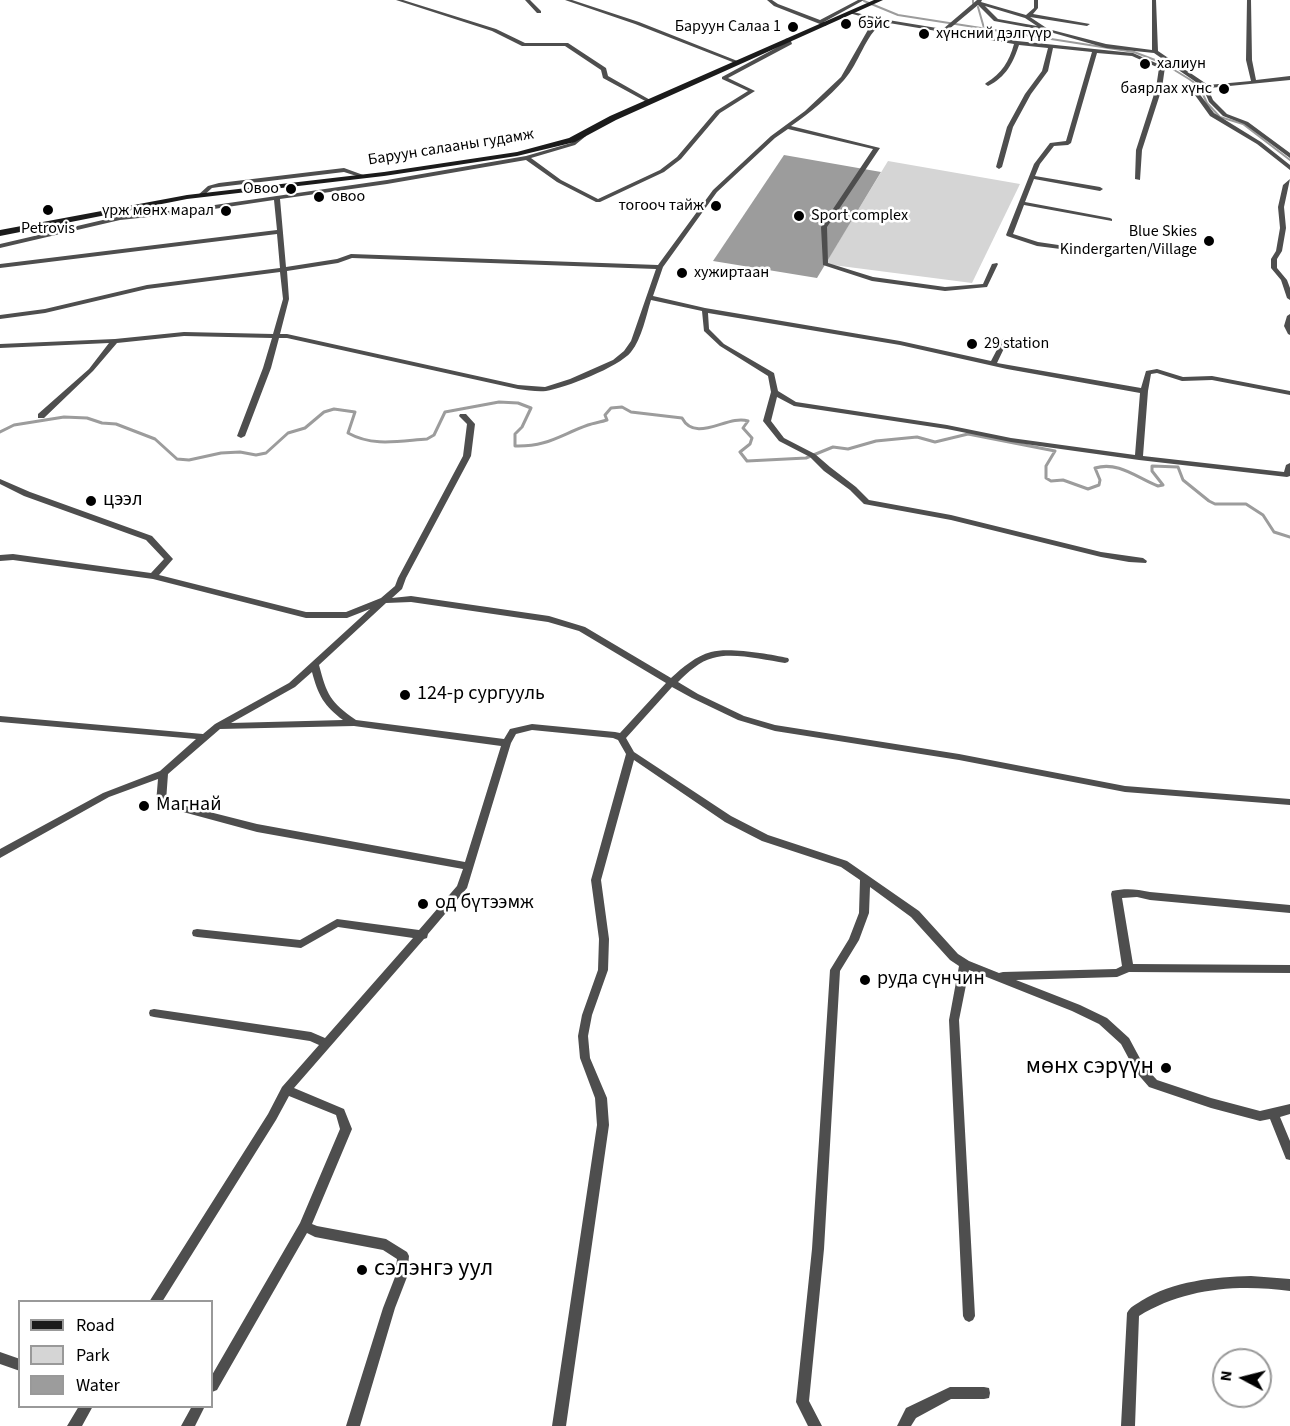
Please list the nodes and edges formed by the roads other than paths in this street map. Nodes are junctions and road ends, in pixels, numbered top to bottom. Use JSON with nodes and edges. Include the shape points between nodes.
{"nodes":[{"id":1,"x":398,"y":0,"type":"edge"},
{"id":2,"x":526,"y":0,"type":"edge"},
{"id":3,"x":567,"y":0,"type":"edge"},
{"id":4,"x":769,"y":0,"type":"edge"},
{"id":5,"x":880,"y":0,"type":"edge"},
{"id":6,"x":1036,"y":0,"type":"edge"},
{"id":7,"x":1154,"y":0,"type":"edge"},
{"id":8,"x":1249,"y":0,"type":"edge"},
{"id":9,"x":980,"y":1,"type":"edge"},
{"id":10,"x":861,"y":4,"type":"edge"},
{"id":11,"x":539,"y":12,"type":"dead end"},
{"id":12,"x":850,"y":12,"type":"junction"},
{"id":13,"x":1028,"y":16,"type":"junction"},
{"id":14,"x":882,"y":20,"type":"junction"},
{"id":15,"x":823,"y":23,"type":"junction"},
{"id":16,"x":1088,"y":24,"type":"dead end"},
{"id":17,"x":1046,"y":30,"type":"junction"},
{"id":18,"x":944,"y":31,"type":"junction"},
{"id":19,"x":788,"y":39,"type":"junction"},
{"id":20,"x":1017,"y":43,"type":"junction"},
{"id":21,"x":1051,"y":46,"type":"junction"},
{"id":22,"x":1095,"y":50,"type":"junction"},
{"id":23,"x":1155,"y":52,"type":"junction"},
{"id":24,"x":737,"y":62,"type":"junction"},
{"id":25,"x":1290,"y":78,"type":"edge"},
{"id":26,"x":1254,"y":83,"type":"junction"},
{"id":27,"x":988,"y":84,"type":"dead end"},
{"id":28,"x":1203,"y":88,"type":"junction"},
{"id":29,"x":650,"y":101,"type":"junction"},
{"id":30,"x":598,"y":125,"type":"junction"},
{"id":31,"x":787,"y":127,"type":"junction"},
{"id":32,"x":1290,"y":156,"type":"edge"},
{"id":33,"x":527,"y":158,"type":"junction"},
{"id":34,"x":999,"y":167,"type":"dead end"},
{"id":35,"x":1290,"y":168,"type":"edge"},
{"id":36,"x":1032,"y":177,"type":"junction"},
{"id":37,"x":1138,"y":179,"type":"dead end"},
{"id":38,"x":1290,"y":181,"type":"edge"},
{"id":39,"x":1100,"y":189,"type":"dead end"},
{"id":40,"x":277,"y":198,"type":"junction"},
{"id":41,"x":1281,"y":200,"type":"junction"},
{"id":42,"x":1290,"y":202,"type":"edge"},
{"id":43,"x":1022,"y":203,"type":"junction"},
{"id":44,"x":1110,"y":220,"type":"dead end"},
{"id":45,"x":279,"y":232,"type":"junction"},
{"id":46,"x":0,"y":233,"type":"edge"},
{"id":47,"x":0,"y":246,"type":"edge"},
{"id":48,"x":1113,"y":255,"type":"dead end"},
{"id":49,"x":995,"y":264,"type":"dead end"},
{"id":50,"x":0,"y":266,"type":"edge"},
{"id":51,"x":660,"y":267,"type":"junction"},
{"id":52,"x":282,"y":270,"type":"junction"},
{"id":53,"x":649,"y":297,"type":"junction"},
{"id":54,"x":1290,"y":298,"type":"edge"},
{"id":55,"x":705,"y":310,"type":"junction"},
{"id":56,"x":1290,"y":316,"type":"edge"},
{"id":57,"x":0,"y":317,"type":"edge"},
{"id":58,"x":1290,"y":333,"type":"edge"},
{"id":59,"x":277,"y":336,"type":"junction"},
{"id":60,"x":1005,"y":340,"type":"dead end"},
{"id":61,"x":115,"y":341,"type":"junction"},
{"id":62,"x":0,"y":346,"type":"edge"},
{"id":63,"x":993,"y":364,"type":"junction"},
{"id":64,"x":1144,"y":391,"type":"junction"},
{"id":65,"x":776,"y":392,"type":"junction"},
{"id":66,"x":1290,"y":393,"type":"edge"},
{"id":67,"x":41,"y":416,"type":"dead end"},
{"id":68,"x":463,"y":416,"type":"dead end"},
{"id":69,"x":241,"y":436,"type":"dead end"},
{"id":70,"x":1139,"y":458,"type":"junction"},
{"id":71,"x":1290,"y":465,"type":"edge"},
{"id":72,"x":0,"y":481,"type":"edge"},
{"id":73,"x":0,"y":558,"type":"edge"},
{"id":74,"x":1143,"y":561,"type":"dead end"},
{"id":75,"x":153,"y":576,"type":"junction"},
{"id":76,"x":382,"y":601,"type":"junction"},
{"id":77,"x":785,"y":660,"type":"dead end"},
{"id":78,"x":314,"y":664,"type":"junction"},
{"id":79,"x":671,"y":682,"type":"junction"},
{"id":80,"x":0,"y":719,"type":"edge"},
{"id":81,"x":354,"y":723,"type":"junction"},
{"id":82,"x":218,"y":726,"type":"junction"},
{"id":83,"x":205,"y":737,"type":"junction"},
{"id":84,"x":621,"y":738,"type":"junction"},
{"id":85,"x":506,"y":743,"type":"junction"},
{"id":86,"x":631,"y":754,"type":"junction"},
{"id":87,"x":163,"y":773,"type":"junction"},
{"id":88,"x":1290,"y":802,"type":"edge"},
{"id":89,"x":0,"y":854,"type":"edge"},
{"id":90,"x":469,"y":866,"type":"junction"},
{"id":91,"x":865,"y":878,"type":"junction"},
{"id":92,"x":1290,"y":909,"type":"edge"},
{"id":93,"x":197,"y":933,"type":"dead end"},
{"id":94,"x":423,"y":935,"type":"junction"},
{"id":95,"x":965,"y":964,"type":"junction"},
{"id":96,"x":1128,"y":968,"type":"junction"},
{"id":97,"x":1290,"y":969,"type":"edge"},
{"id":98,"x":999,"y":976,"type":"junction"},
{"id":99,"x":154,"y":1013,"type":"dead end"},
{"id":100,"x":326,"y":1043,"type":"junction"},
{"id":101,"x":286,"y":1090,"type":"junction"},
{"id":102,"x":1290,"y":1109,"type":"edge"},
{"id":103,"x":1273,"y":1114,"type":"junction"},
{"id":104,"x":1290,"y":1155,"type":"edge"},
{"id":105,"x":305,"y":1226,"type":"junction"},
{"id":106,"x":1290,"y":1285,"type":"edge"},
{"id":107,"x":156,"y":1300,"type":"edge"},
{"id":108,"x":969,"y":1316,"type":"dead end"},
{"id":109,"x":0,"y":1358,"type":"edge"},
{"id":110,"x":18,"y":1364,"type":"edge"},
{"id":111,"x":213,"y":1384,"type":"edge"},
{"id":112,"x":984,"y":1393,"type":"dead end"},
{"id":113,"x":86,"y":1408,"type":"edge"},
{"id":114,"x":198,"y":1408,"type":"edge"},
{"id":115,"x":74,"y":1426,"type":"edge"},
{"id":116,"x":188,"y":1426,"type":"edge"},
{"id":117,"x":353,"y":1426,"type":"edge"},
{"id":118,"x":559,"y":1426,"type":"edge"},
{"id":119,"x":815,"y":1426,"type":"edge"},
{"id":120,"x":904,"y":1426,"type":"edge"},
{"id":121,"x":1128,"y":1426,"type":"edge"}],
"edges":[{"from":1,"to":29,"type":"street","via":[[494,30],[524,45],[566,44],[604,69],[605,77]]},
{"from":2,"to":11,"type":"street"},
{"from":3,"to":24,"type":"street"},
{"from":4,"to":15,"type":"street"},
{"from":5,"to":10,"type":"main road","name":"Баруун салааны гудамж"},
{"from":6,"to":13,"type":"street","via":[[1036,8]]},
{"from":7,"to":23,"type":"street"},
{"from":8,"to":26,"type":"street"},
{"from":9,"to":13,"type":"street"},
{"from":9,"to":17,"type":"street","via":[[996,20]]},
{"from":9,"to":18,"type":"street"},
{"from":10,"to":12,"type":"main road","name":"Баруун салааны гудамж"},
{"from":10,"to":15,"type":"street"},
{"from":12,"to":14,"type":"street"},
{"from":12,"to":15,"type":"main road","name":"Баруун салааны гудамж"},
{"from":13,"to":16,"type":"street"},
{"from":13,"to":17,"type":"street"},
{"from":14,"to":18,"type":"street"},
{"from":14,"to":31,"type":"street","via":[[872,28],[843,78]]},
{"from":15,"to":19,"type":"main road","name":"Баруун салааны гудамж"},
{"from":17,"to":23,"type":"street","via":[[1106,46]]},
{"from":18,"to":20,"type":"street"},
{"from":19,"to":24,"type":"main road","name":"Баруун салааны гудамж"},
{"from":19,"to":33,"type":"street","via":[[790,43],[724,78],[752,91],[718,112],[679,158],[663,171],[598,201],[559,181]]},
{"from":20,"to":21,"type":"street"},
{"from":20,"to":27,"type":"street","via":[[1010,66]]},
{"from":21,"to":22,"type":"street"},
{"from":21,"to":34,"type":"street","via":[[1045,71],[1010,127]]},
{"from":22,"to":36,"type":"street","via":[[1068,143],[1052,144]]},
{"from":22,"to":37,"type":"street","via":[[1134,55],[1162,67],[1139,150]]},
{"from":23,"to":28,"type":"street"},
{"from":24,"to":29,"type":"main road","name":"Баруун салааны гудамж"},
{"from":25,"to":26,"type":"street"},
{"from":26,"to":28,"type":"street"},
{"from":28,"to":32,"type":"street","via":[[1224,115],[1246,123]]},
{"from":28,"to":35,"type":"street","via":[[1195,91],[1220,123],[1251,137]]},
{"from":29,"to":30,"type":"main road","name":"Баруун салааны гудамж"},
{"from":30,"to":33,"type":"street","via":[[573,144]]},
{"from":30,"to":46,"type":"main road","name":"Баруун салааны гудамж","via":[[572,140],[517,154],[363,176],[287,181]]},
{"from":31,"to":49,"type":"street","via":[[877,148],[824,227],[825,264],[872,279],[945,289],[985,286]]},
{"from":31,"to":51,"type":"street","via":[[715,191]]},
{"from":33,"to":40,"type":"street"},
{"from":36,"to":39,"type":"street"},
{"from":36,"to":43,"type":"street"},
{"from":38,"to":41,"type":"street"},
{"from":40,"to":45,"type":"street"},
{"from":40,"to":47,"type":"street","via":[[120,218]]},
{"from":41,"to":42,"type":"street"},
{"from":41,"to":54,"type":"street","via":[[1283,228],[1274,268],[1284,280]]},
{"from":43,"to":44,"type":"street"},
{"from":43,"to":48,"type":"street","via":[[1009,235],[1037,244]]},
{"from":45,"to":50,"type":"street"},
{"from":45,"to":52,"type":"street"},
{"from":51,"to":52,"type":"street","via":[[351,255],[338,261]]},
{"from":51,"to":53,"type":"street"},
{"from":52,"to":57,"type":"street","via":[[147,287],[45,311]]},
{"from":52,"to":59,"type":"street","via":[[285,299]]},
{"from":53,"to":55,"type":"street"},
{"from":53,"to":59,"type":"street","via":[[627,352],[599,370],[545,389],[518,387]]},
{"from":55,"to":63,"type":"street","via":[[900,343]]},
{"from":55,"to":65,"type":"street","via":[[706,330],[722,345],[771,375]]},
{"from":56,"to":58,"type":"street"},
{"from":59,"to":61,"type":"street","via":[[184,334]]},
{"from":59,"to":69,"type":"street"},
{"from":60,"to":63,"type":"street"},
{"from":61,"to":62,"type":"street"},
{"from":61,"to":67,"type":"street","via":[[91,370]]},
{"from":63,"to":64,"type":"street"},
{"from":64,"to":66,"type":"street","via":[[1148,372],[1156,371],[1182,379],[1212,378]]},
{"from":64,"to":70,"type":"street"},
{"from":65,"to":70,"type":"street","via":[[794,404]]},
{"from":65,"to":74,"type":"street","via":[[767,421],[783,443],[818,459],[867,502],[991,527],[1115,559]]},
{"from":68,"to":76,"type":"street","via":[[471,424],[466,456],[399,587]]},
{"from":70,"to":71,"type":"street","via":[[1287,475]]},
{"from":72,"to":75,"type":"street","via":[[149,538],[169,559]]},
{"from":73,"to":75,"type":"street"},
{"from":75,"to":76,"type":"street","via":[[306,615],[347,615]]},
{"from":76,"to":78,"type":"street"},
{"from":76,"to":79,"type":"street","via":[[411,599],[565,622]]},
{"from":77,"to":79,"type":"street","via":[[706,656]]},
{"from":78,"to":81,"type":"street","via":[[323,698]]},
{"from":78,"to":82,"type":"street","via":[[292,685]]},
{"from":79,"to":84,"type":"street"},
{"from":79,"to":88,"type":"street","via":[[741,718],[776,728],[1125,789]]},
{"from":80,"to":83,"type":"street"},
{"from":81,"to":82,"type":"street"},
{"from":81,"to":85,"type":"street"},
{"from":82,"to":83,"type":"street"},
{"from":83,"to":87,"type":"street"},
{"from":84,"to":85,"type":"street","via":[[532,727],[513,731]]},
{"from":84,"to":86,"type":"street"},
{"from":85,"to":90,"type":"street"},
{"from":86,"to":91,"type":"street","via":[[728,819],[765,838],[844,864]]},
{"from":86,"to":118,"type":"street","via":[[596,880],[604,939],[603,970],[583,1036],[585,1058],[601,1098],[603,1125]]},
{"from":87,"to":89,"type":"street","via":[[106,795]]},
{"from":87,"to":90,"type":"street","via":[[161,803],[257,828]]},
{"from":90,"to":94,"type":"street","via":[[462,888]]},
{"from":91,"to":95,"type":"street","via":[[915,914]]},
{"from":91,"to":119,"type":"street","via":[[864,913],[854,940],[835,970],[818,1249],[802,1402]]},
{"from":92,"to":96,"type":"street","via":[[1116,894]]},
{"from":93,"to":94,"type":"street","via":[[301,944],[337,923]]},
{"from":94,"to":100,"type":"street"},
{"from":95,"to":98,"type":"street"},
{"from":95,"to":108,"type":"street","via":[[954,1020]]},
{"from":96,"to":97,"type":"street"},
{"from":96,"to":98,"type":"street","via":[[1117,973]]},
{"from":98,"to":103,"type":"street","via":[[1103,1021],[1125,1041],[1153,1084],[1260,1116]]},
{"from":99,"to":100,"type":"street","via":[[311,1037]]},
{"from":100,"to":101,"type":"street"},
{"from":101,"to":105,"type":"street","via":[[340,1112],[346,1129]]},
{"from":101,"to":107,"type":"street"},
{"from":102,"to":103,"type":"street"},
{"from":103,"to":104,"type":"street"},
{"from":105,"to":111,"type":"street"},
{"from":105,"to":117,"type":"street","via":[[315,1232],[386,1245],[403,1256],[401,1277]]},
{"from":106,"to":121,"type":"street","via":[[1229,1281],[1168,1294],[1133,1313]]},
{"from":109,"to":110,"type":"street"},
{"from":112,"to":120,"type":"street","via":[[950,1393],[911,1413]]},
{"from":113,"to":115,"type":"street"},
{"from":114,"to":116,"type":"street"}]}
